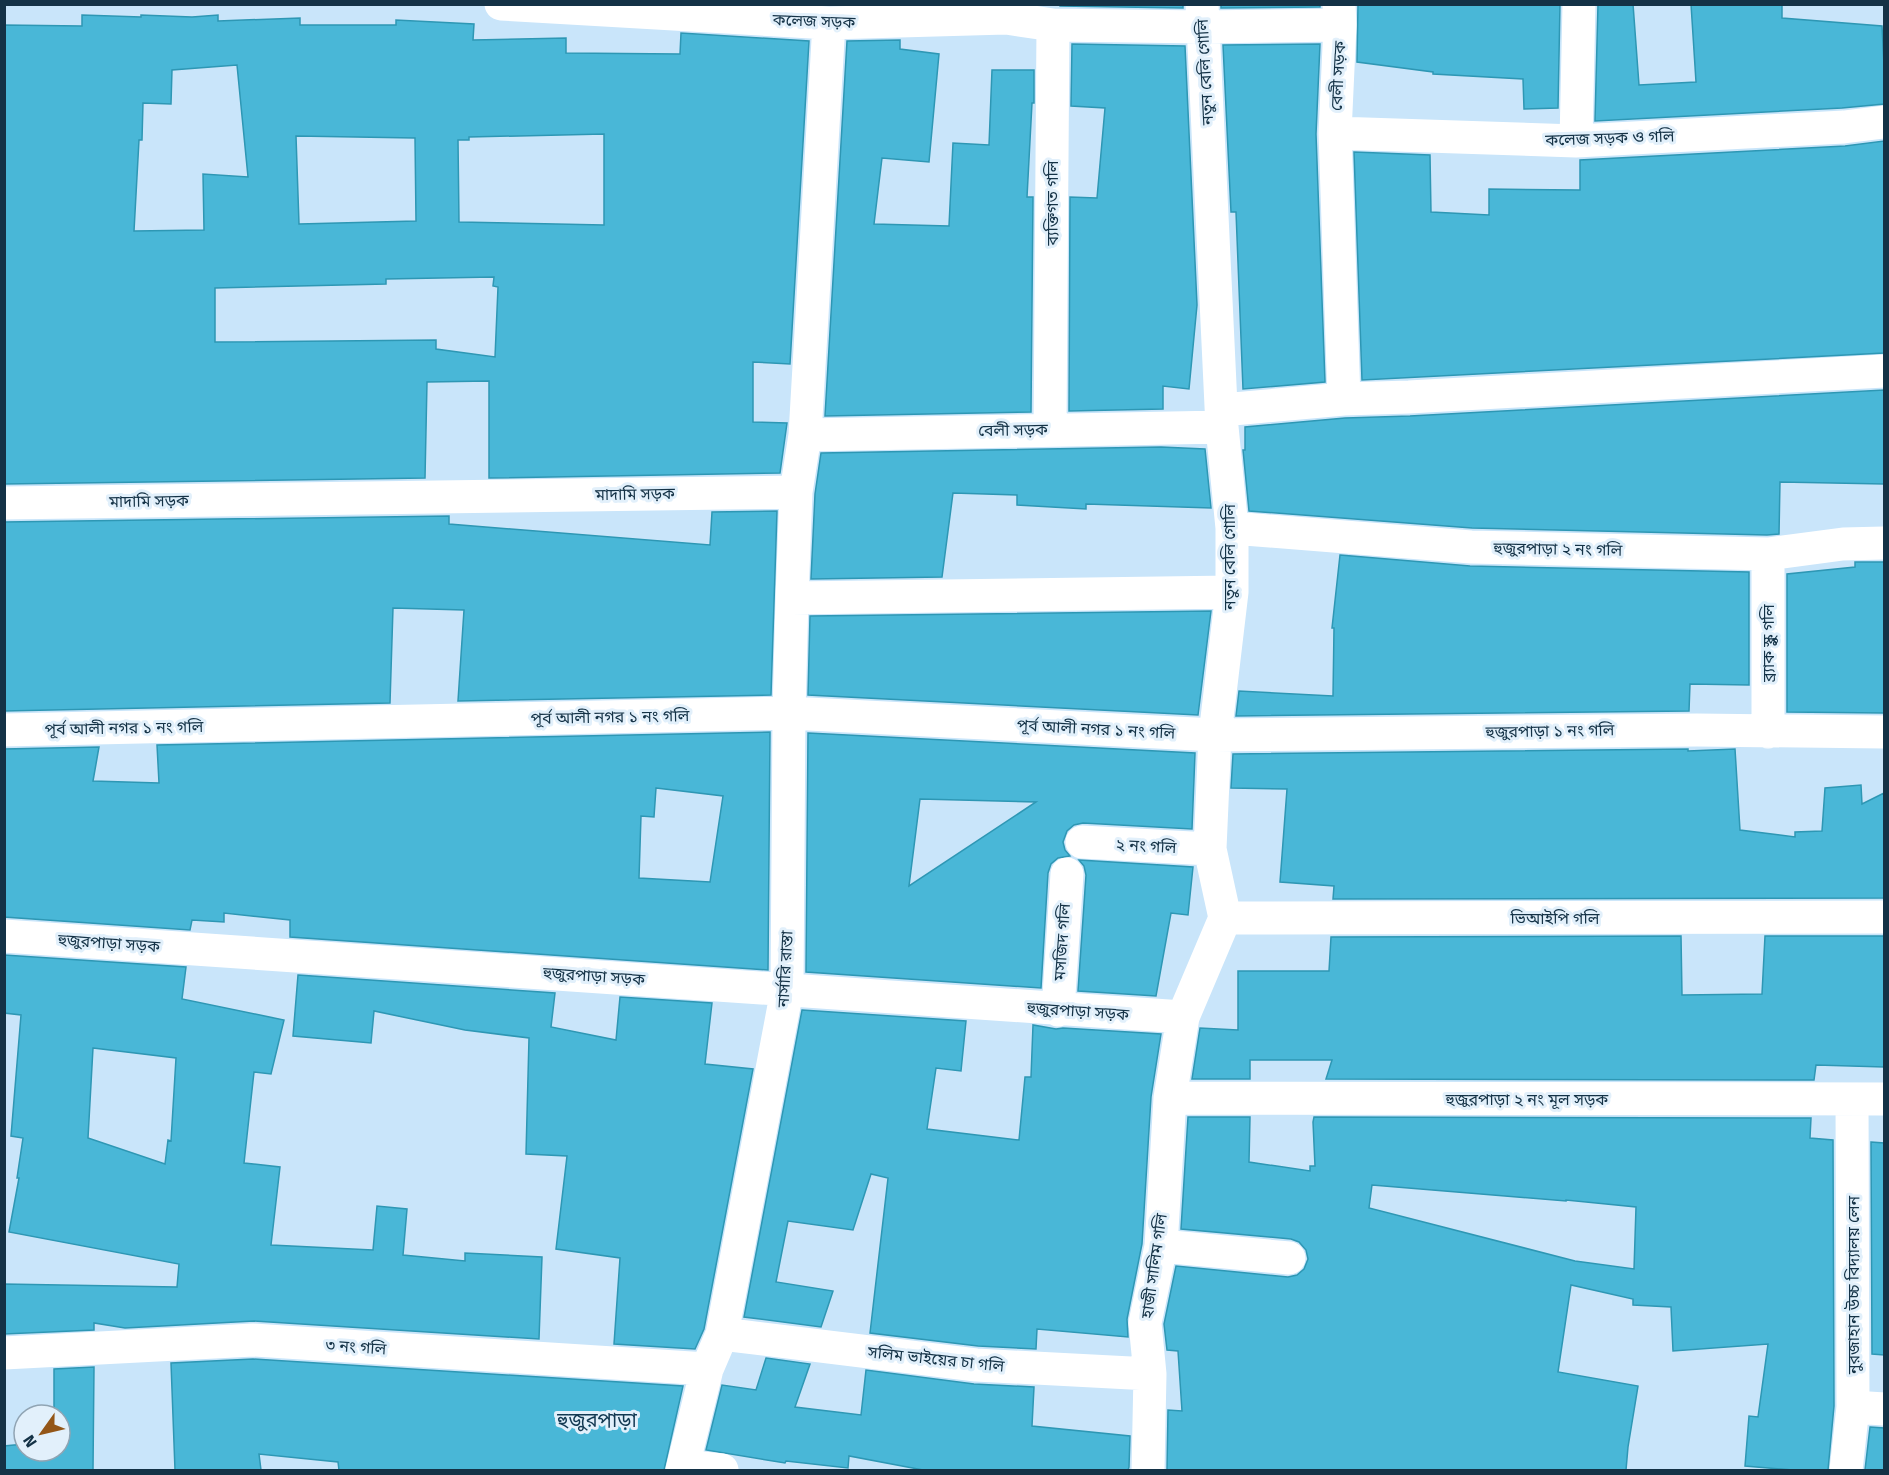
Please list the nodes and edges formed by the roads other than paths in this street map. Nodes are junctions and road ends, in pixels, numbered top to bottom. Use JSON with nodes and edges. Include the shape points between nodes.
{"nodes":[{"id":1,"x":501,"y":4,"type":"edge"},
{"id":2,"x":1579,"y":4,"type":"edge"},
{"id":3,"x":1006,"y":11,"type":"edge"},
{"id":4,"x":1340,"y":15,"type":"edge"},
{"id":5,"x":1202,"y":16,"type":"edge"},
{"id":6,"x":830,"y":23,"type":"junction"},
{"id":7,"x":1053,"y":25,"type":"junction"},
{"id":8,"x":1884,"y":122,"type":"edge"},
{"id":9,"x":1335,"y":133,"type":"junction"},
{"id":10,"x":1576,"y":141,"type":"junction"},
{"id":11,"x":1884,"y":371,"type":"edge"},
{"id":12,"x":1344,"y":399,"type":"junction"},
{"id":13,"x":1222,"y":419,"type":"junction"},
{"id":14,"x":1050,"y":429,"type":"junction"},
{"id":15,"x":805,"y":435,"type":"junction"},
{"id":16,"x":796,"y":492,"type":"junction"},
{"id":17,"x":4,"y":503,"type":"edge"},
{"id":18,"x":1232,"y":528,"type":"junction"},
{"id":19,"x":1884,"y":543,"type":"edge"},
{"id":20,"x":1768,"y":554,"type":"junction"},
{"id":21,"x":1232,"y":592,"type":"junction"},
{"id":22,"x":792,"y":598,"type":"junction"},
{"id":23,"x":789,"y":713,"type":"junction"},
{"id":24,"x":4,"y":730,"type":"edge"},
{"id":25,"x":1768,"y":732,"type":"junction"},
{"id":26,"x":1884,"y":732,"type":"edge"},
{"id":27,"x":1215,"y":735,"type":"junction"},
{"id":28,"x":1082,"y":842,"type":"dead end"},
{"id":29,"x":1210,"y":849,"type":"junction"},
{"id":30,"x":1067,"y":874,"type":"dead end"},
{"id":31,"x":1884,"y":917,"type":"edge"},
{"id":32,"x":1225,"y":918,"type":"junction"},
{"id":33,"x":4,"y":936,"type":"edge"},
{"id":34,"x":788,"y":990,"type":"junction"},
{"id":35,"x":1058,"y":1010,"type":"junction"},
{"id":36,"x":1183,"y":1017,"type":"junction"},
{"id":37,"x":1170,"y":1098,"type":"junction"},
{"id":38,"x":1852,"y":1099,"type":"junction"},
{"id":39,"x":1884,"y":1099,"type":"edge"},
{"id":40,"x":1161,"y":1246,"type":"junction"},
{"id":41,"x":1289,"y":1258,"type":"dead end"},
{"id":42,"x":722,"y":1334,"type":"junction"},
{"id":43,"x":4,"y":1353,"type":"edge"},
{"id":44,"x":707,"y":1369,"type":"junction"},
{"id":45,"x":1150,"y":1374,"type":"junction"},
{"id":46,"x":1869,"y":1408,"type":"edge"},
{"id":47,"x":683,"y":1468,"type":"edge"},
{"id":48,"x":722,"y":1470,"type":"edge"},
{"id":49,"x":1148,"y":1470,"type":"edge"},
{"id":50,"x":1846,"y":1470,"type":"edge"}],
"edges":[{"from":1,"to":6,"type":"street","name":"কলেজ সড়ক"},
{"from":2,"to":10,"type":"street"},
{"from":3,"to":6,"type":"street","name":"কলেজ সড়ক"},
{"from":3,"to":7,"type":"street"},
{"from":4,"to":5,"type":"street"},
{"from":4,"to":9,"type":"street","name":"বেলী সড়ক"},
{"from":5,"to":7,"type":"street"},
{"from":5,"to":13,"type":"street","name":"নতুন বেলি গোলি"},
{"from":6,"to":15,"type":"street"},
{"from":7,"to":14,"type":"street","name":"ব্যক্তিগত গলি"},
{"from":8,"to":10,"type":"street","name":"কলেজ সড়ক ও গলি"},
{"from":9,"to":10,"type":"street","name":"কলেজ সড়ক ও গলি"},
{"from":9,"to":12,"type":"street","name":"বেলী সড়ক"},
{"from":11,"to":12,"type":"street"},
{"from":12,"to":13,"type":"street"},
{"from":13,"to":14,"type":"street","name":"বেলী সড়ক"},
{"from":13,"to":18,"type":"street","name":"নতুন বেলি গোলি"},
{"from":14,"to":15,"type":"street","name":"বেলী সড়ক"},
{"from":15,"to":16,"type":"street"},
{"from":16,"to":17,"type":"street","name":"মাদামি সড়ক"},
{"from":16,"to":22,"type":"street","name":"নার্সারি রাস্তা"},
{"from":18,"to":20,"type":"street","name":"হুজুরপাড়া ২ নং গলি","via":[[1470,547]]},
{"from":18,"to":21,"type":"street","name":"নতুন বেলি গোলি"},
{"from":19,"to":20,"type":"street","name":"হুজুরপাড়া ২ নং গলি"},
{"from":20,"to":25,"type":"street","name":"ব্র্যাক স্কুল গলি"},
{"from":21,"to":22,"type":"street"},
{"from":21,"to":27,"type":"street","name":"নতুন বেলি গোলি"},
{"from":22,"to":23,"type":"street","name":"নার্সারি রাস্তা"},
{"from":23,"to":24,"type":"street","name":"পূর্ব আলী নগর ১ নং গলি"},
{"from":23,"to":27,"type":"street","name":"পূর্ব আলী নগর ১ নং গলি"},
{"from":23,"to":34,"type":"street","name":"নার্সারি রাস্তা"},
{"from":25,"to":26,"type":"street","name":"হুজুরপাড়া ১ নং গলি"},
{"from":25,"to":27,"type":"street","name":"হুজুরপাড়া ১ নং গলি"},
{"from":27,"to":29,"type":"street","name":"নতুন বেলি গোলি"},
{"from":28,"to":29,"type":"street","name":"২ নং গলি"},
{"from":29,"to":32,"type":"street","name":"নতুন বেলি গোলি"},
{"from":30,"to":35,"type":"street","name":"মসজিদ গলি"},
{"from":31,"to":32,"type":"street","name":"ভিআইপি গলি"},
{"from":32,"to":36,"type":"street"},
{"from":33,"to":34,"type":"street","name":"হুজুরপাড়া সড়ক"},
{"from":34,"to":35,"type":"street","name":"হুজুরপাড়া সড়ক"},
{"from":34,"to":42,"type":"street","name":"নার্সারি রাস্তা"},
{"from":35,"to":36,"type":"street","name":"হুজুরপাড়া সড়ক"},
{"from":36,"to":37,"type":"street"},
{"from":37,"to":38,"type":"street","name":"হুজুরপাড়া ২ নং মূল সড়ক"},
{"from":37,"to":40,"type":"street","name":"হাজী সালিম গলি"},
{"from":38,"to":39,"type":"street","name":"হুজুরপাড়া ২ নং মূল সড়ক"},
{"from":38,"to":46,"type":"street","name":"নুরজাহান উচ্চ বিদ্যালয় লেন"},
{"from":40,"to":41,"type":"street"},
{"from":40,"to":45,"type":"street","name":"হাজী সালিম গলি","via":[[1145,1323]]},
{"from":42,"to":44,"type":"street","name":"নার্সারি রাস্তা"},
{"from":42,"to":45,"type":"street","name":"সলিম ভাইয়ের চা গলি","via":[[976,1365]]},
{"from":43,"to":44,"type":"street","name":"৩ নং গলি","via":[[253,1340]]},
{"from":44,"to":47,"type":"street","name":"নার্সারি রাস্তা"},
{"from":45,"to":49,"type":"street","name":"হাজী সালিম গলি"},
{"from":46,"to":50,"type":"street","name":"নুরজাহান উচ্চ বিদ্যালয় লেন"},
{"from":47,"to":48,"type":"street"}]}
